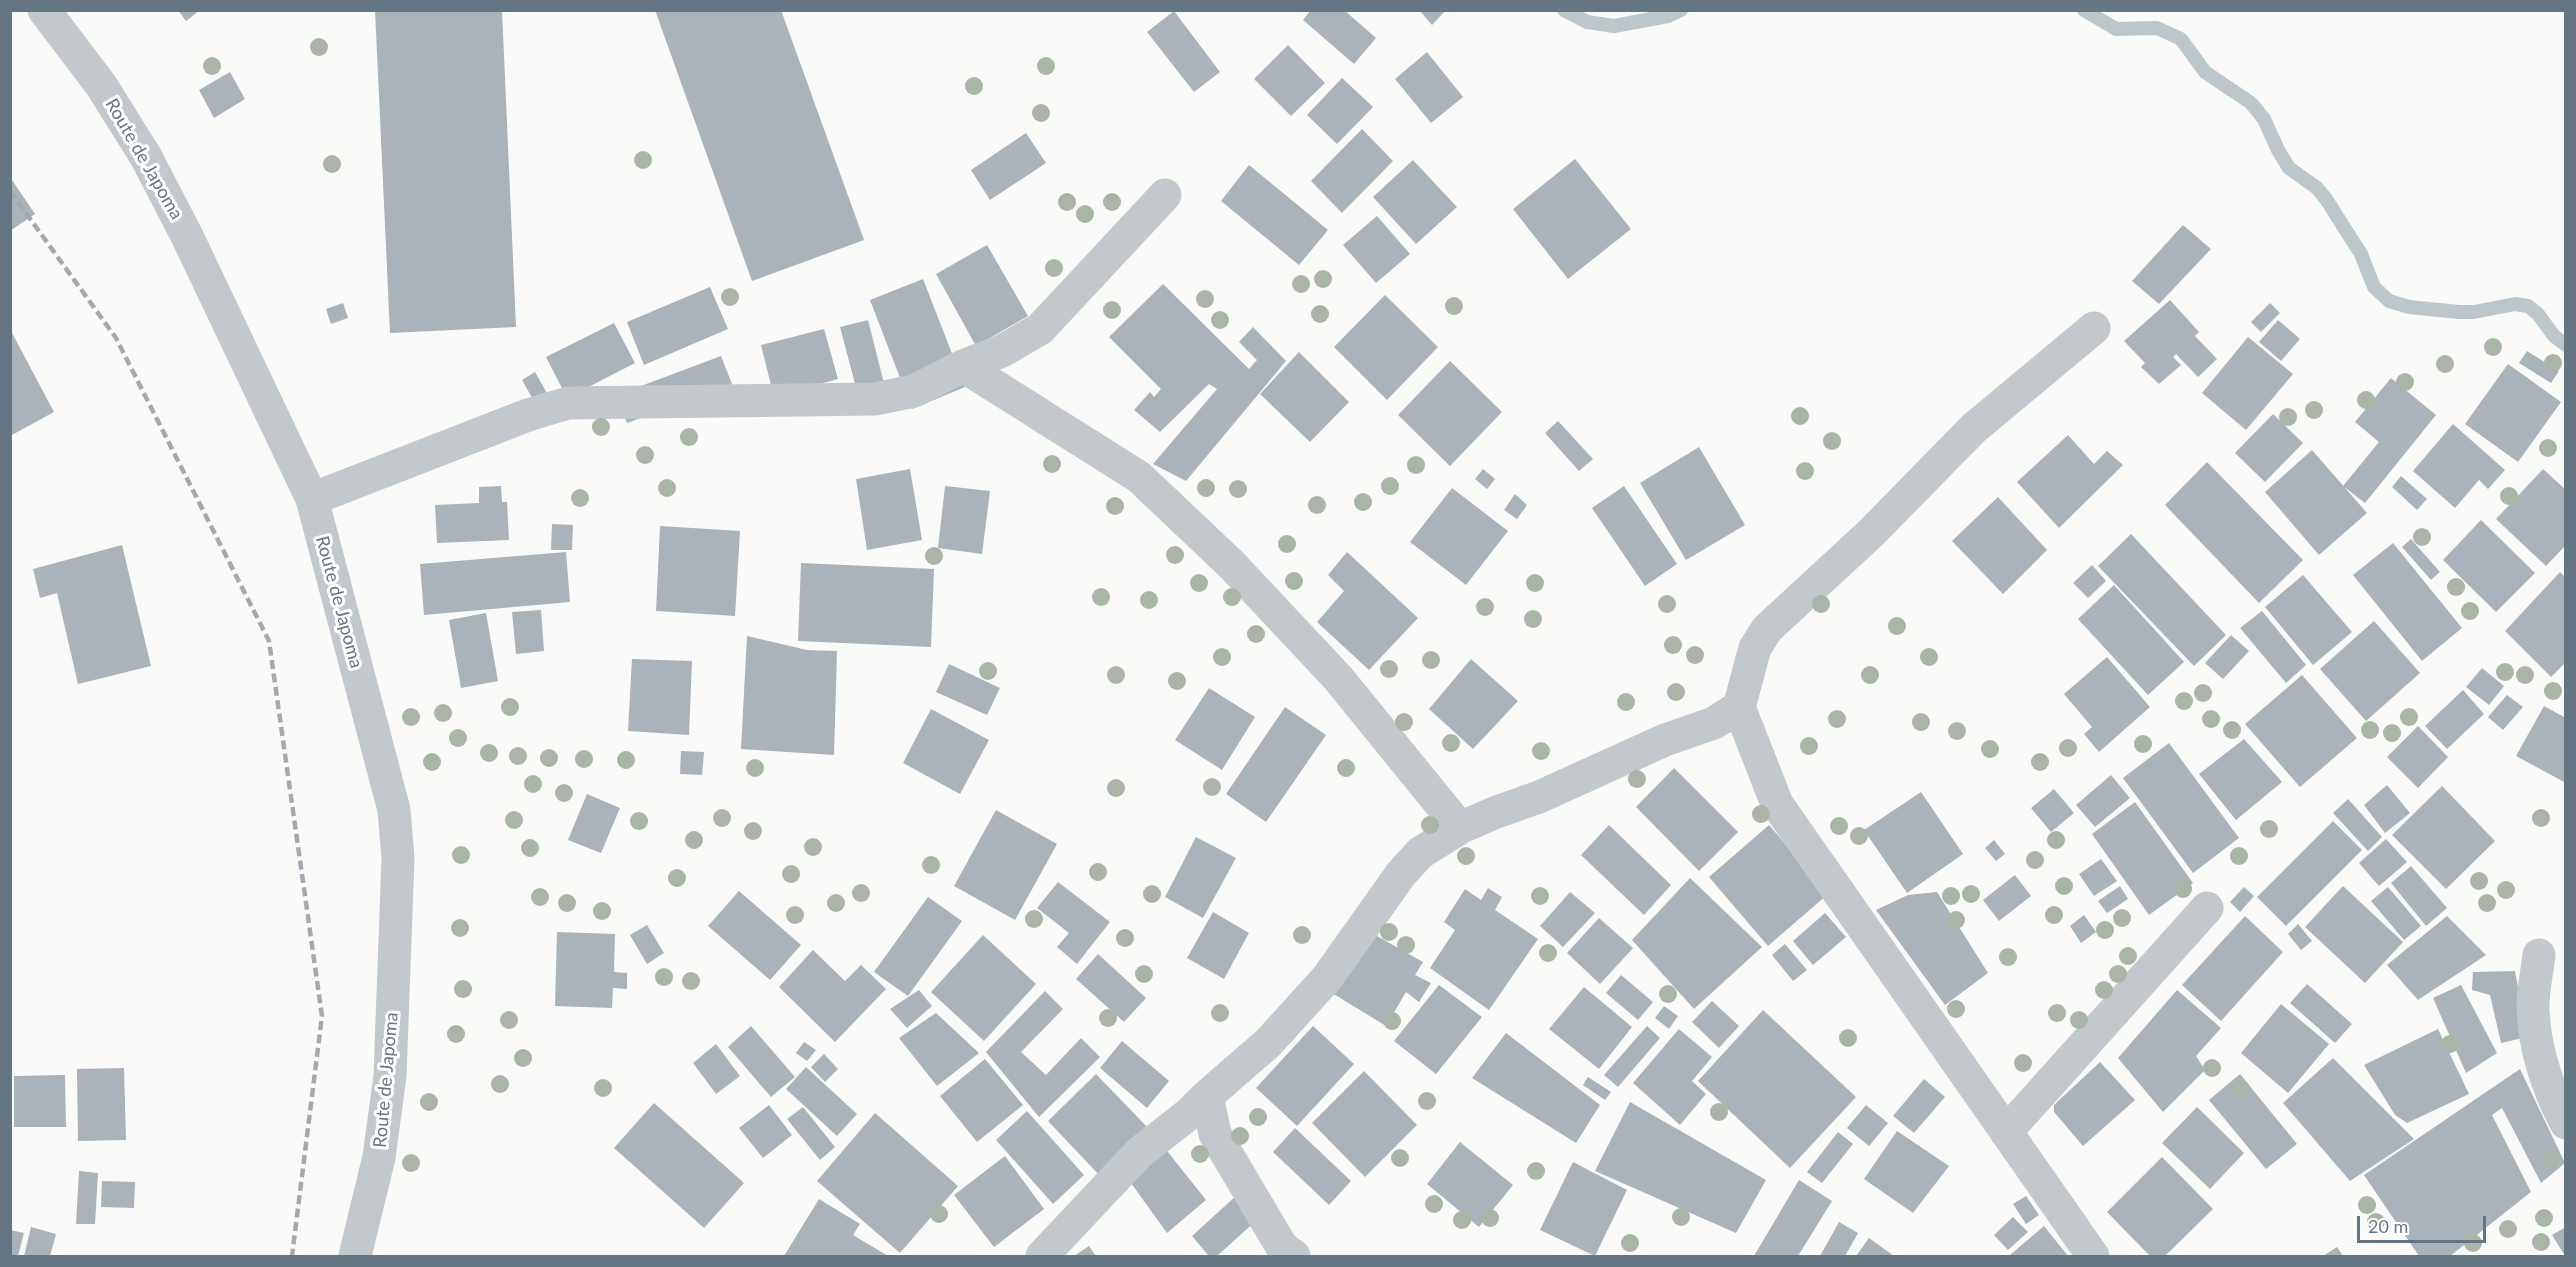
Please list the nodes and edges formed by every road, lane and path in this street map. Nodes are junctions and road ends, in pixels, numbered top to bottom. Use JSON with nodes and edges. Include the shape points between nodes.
{"nodes":[{"id":1,"x":44,"y":10,"type":"edge"},
{"id":2,"x":1165,"y":195,"type":"dead end"},
{"id":3,"x":2094,"y":328,"type":"dead end"},
{"id":4,"x":963,"y":366,"type":"junction"},
{"id":5,"x":312,"y":499,"type":"junction"},
{"id":6,"x":1739,"y":707,"type":"junction"},
{"id":7,"x":1460,"y":828,"type":"junction"},
{"id":8,"x":2207,"y":908,"type":"dead end"},
{"id":9,"x":2539,"y":955,"type":"dead end"},
{"id":10,"x":1207,"y":1096,"type":"junction"},
{"id":11,"x":2565,"y":1123,"type":"edge"},
{"id":12,"x":2006,"y":1132,"type":"junction"},
{"id":13,"x":355,"y":1257,"type":"edge"},
{"id":14,"x":1042,"y":1257,"type":"edge"},
{"id":15,"x":1294,"y":1257,"type":"edge"},
{"id":16,"x":2093,"y":1257,"type":"edge"}],
"edges":[{"from":1,"to":5,"type":"street","name":"Route de Japoma","via":[[102,85],[146,157]]},
{"from":2,"to":4,"type":"street","via":[[1040,329],[1002,351]]},
{"from":3,"to":6,"type":"street","via":[[1974,428],[1871,533],[1767,629],[1755,648]]},
{"from":4,"to":5,"type":"street","via":[[914,391],[875,399],[568,403]]},
{"from":4,"to":7,"type":"street","via":[[1139,477],[1232,565],[1330,669]]},
{"from":5,"to":13,"type":"street","name":"Route de Japoma","via":[[394,810],[398,858],[390,1076],[379,1157]]},
{"from":6,"to":7,"type":"street","via":[[1714,723],[1665,740]]},
{"from":6,"to":12,"type":"street","via":[[1777,804]]},
{"from":7,"to":10,"type":"street","via":[[1419,853],[1327,978],[1268,1043]]},
{"from":8,"to":12,"type":"street"},
{"from":9,"to":11,"type":"street","via":[[2533,1009],[2538,1055]]},
{"from":10,"to":14,"type":"street","via":[[1140,1153]]},
{"from":10,"to":15,"type":"street","via":[[1215,1134],[1282,1247]]},
{"from":12,"to":16,"type":"street"}]}
